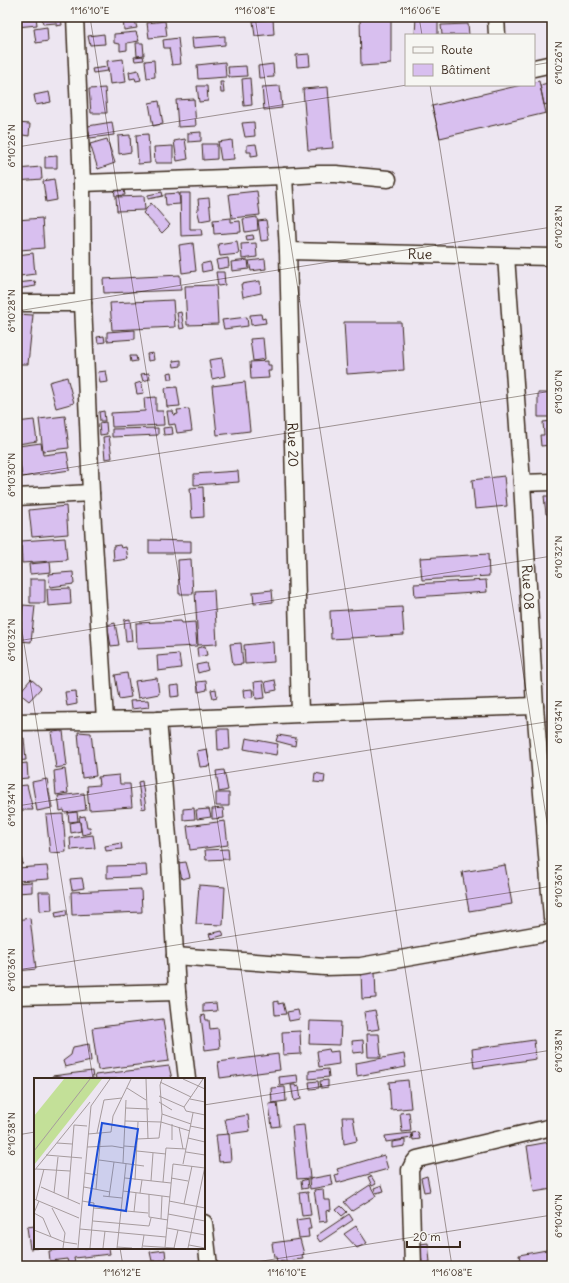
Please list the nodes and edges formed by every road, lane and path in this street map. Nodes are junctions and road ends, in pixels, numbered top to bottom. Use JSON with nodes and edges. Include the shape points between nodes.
{"nodes":[{"id":1,"x":75,"y":17,"type":"edge"},
{"id":2,"x":496,"y":17,"type":"edge"},
{"id":3,"x":497,"y":34,"type":"edge"},
{"id":4,"x":552,"y":64,"type":"edge"},
{"id":5,"x":535,"y":68,"type":"edge"},
{"id":6,"x":284,"y":176,"type":"junction"},
{"id":7,"x":388,"y":179,"type":"dead end"},
{"id":8,"x":82,"y":183,"type":"junction"},
{"id":9,"x":288,"y":251,"type":"junction"},
{"id":10,"x":506,"y":256,"type":"junction"},
{"id":11,"x":552,"y":257,"type":"edge"},
{"id":12,"x":17,"y":303,"type":"edge"},
{"id":13,"x":83,"y":303,"type":"junction"},
{"id":14,"x":552,"y":482,"type":"edge"},
{"id":15,"x":522,"y":483,"type":"junction"},
{"id":16,"x":91,"y":493,"type":"junction"},
{"id":17,"x":17,"y":497,"type":"edge"},
{"id":18,"x":535,"y":706,"type":"junction"},
{"id":19,"x":300,"y":714,"type":"junction"},
{"id":20,"x":105,"y":720,"type":"junction"},
{"id":21,"x":158,"y":720,"type":"junction"},
{"id":22,"x":17,"y":722,"type":"edge"},
{"id":23,"x":552,"y":918,"type":"edge"},
{"id":24,"x":552,"y":932,"type":"edge"},
{"id":25,"x":175,"y":956,"type":"junction"},
{"id":26,"x":177,"y":992,"type":"junction"},
{"id":27,"x":17,"y":996,"type":"edge"},
{"id":28,"x":187,"y":1078,"type":"edge"},
{"id":29,"x":552,"y":1127,"type":"edge"},
{"id":30,"x":205,"y":1232,"type":"edge"},
{"id":31,"x":209,"y":1266,"type":"edge"},
{"id":32,"x":413,"y":1266,"type":"edge"}],
"edges":[{"from":1,"to":8,"type":"street"},
{"from":2,"to":3,"type":"street"},
{"from":4,"to":5,"type":"street"},
{"from":6,"to":7,"type":"street","via":[[336,174]]},
{"from":6,"to":8,"type":"street"},
{"from":6,"to":9,"type":"street","name":"Rue 20"},
{"from":8,"to":13,"type":"street"},
{"from":9,"to":10,"type":"street","name":"Rue"},
{"from":9,"to":19,"type":"street","name":"Rue 20"},
{"from":10,"to":11,"type":"street","name":"Rue"},
{"from":10,"to":15,"type":"street","name":"Rue 08"},
{"from":12,"to":13,"type":"street"},
{"from":13,"to":16,"type":"street"},
{"from":14,"to":15,"type":"street"},
{"from":15,"to":18,"type":"street","name":"Rue 08"},
{"from":16,"to":17,"type":"street"},
{"from":16,"to":20,"type":"street"},
{"from":18,"to":19,"type":"street"},
{"from":18,"to":23,"type":"street","name":"Rue 08"},
{"from":19,"to":21,"type":"street"},
{"from":20,"to":21,"type":"street"},
{"from":20,"to":22,"type":"street"},
{"from":21,"to":25,"type":"street"},
{"from":24,"to":25,"type":"street","via":[[346,967]]},
{"from":25,"to":26,"type":"street"},
{"from":26,"to":27,"type":"street"},
{"from":26,"to":28,"type":"street"},
{"from":29,"to":32,"type":"street","via":[[417,1159],[410,1170]]},
{"from":30,"to":31,"type":"street"}]}
